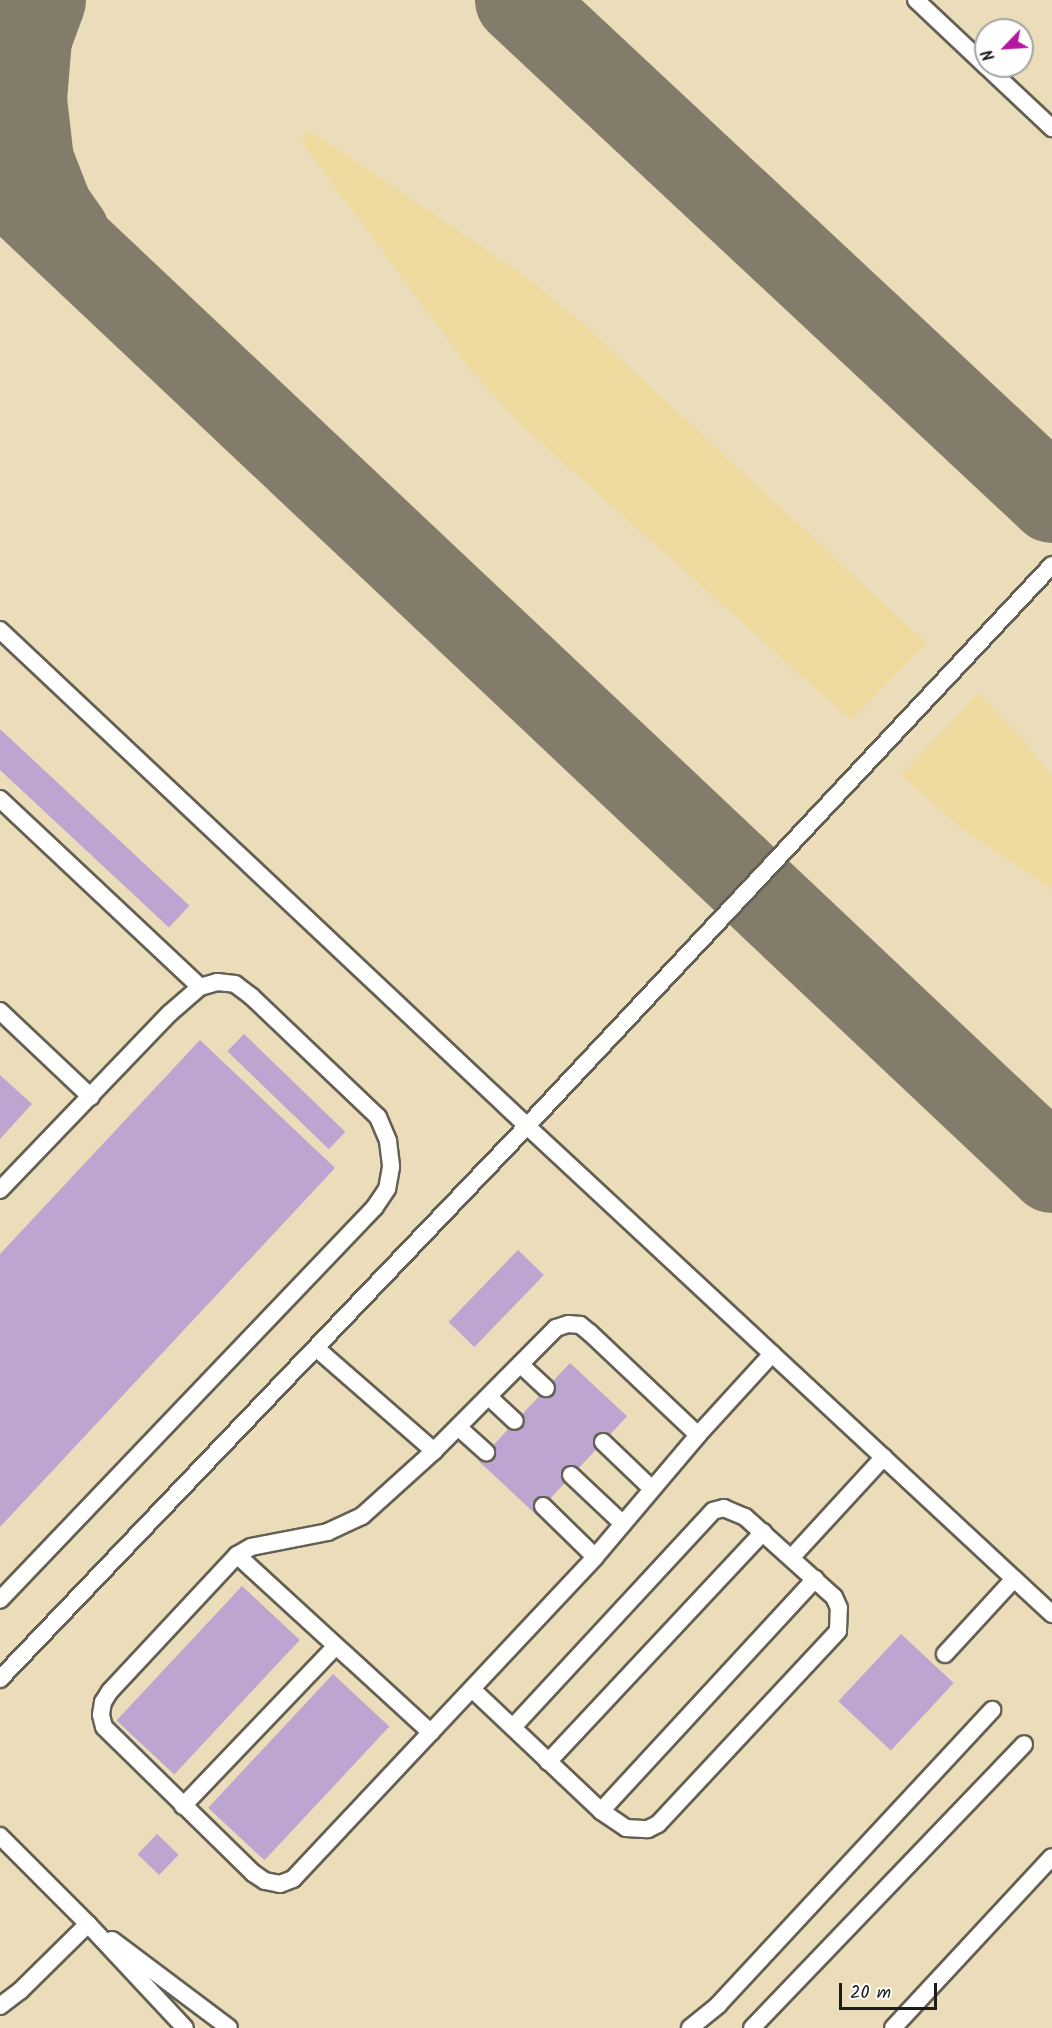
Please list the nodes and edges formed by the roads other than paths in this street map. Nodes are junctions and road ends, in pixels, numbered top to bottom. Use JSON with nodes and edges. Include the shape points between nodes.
{"nodes":[{"id":1,"x":916,"y":0,"type":"edge"},
{"id":2,"x":974,"y":55,"type":"edge"},
{"id":3,"x":999,"y":78,"type":"edge"},
{"id":4,"x":1032,"y":108,"type":"junction"},
{"id":5,"x":1052,"y":108,"type":"edge"},
{"id":6,"x":1052,"y":128,"type":"edge"},
{"id":7,"x":1052,"y":565,"type":"edge"},
{"id":8,"x":0,"y":630,"type":"edge"},
{"id":9,"x":0,"y":799,"type":"edge"},
{"id":10,"x":200,"y":987,"type":"junction"},
{"id":11,"x":0,"y":1011,"type":"edge"},
{"id":12,"x":91,"y":1097,"type":"junction"},
{"id":13,"x":527,"y":1126,"type":"junction"},
{"id":14,"x":0,"y":1190,"type":"edge"},
{"id":15,"x":316,"y":1348,"type":"junction"},
{"id":16,"x":771,"y":1354,"type":"junction"},
{"id":17,"x":520,"y":1365,"type":"junction"},
{"id":18,"x":546,"y":1389,"type":"dead end"},
{"id":19,"x":489,"y":1397,"type":"junction"},
{"id":20,"x":515,"y":1421,"type":"dead end"},
{"id":21,"x":458,"y":1427,"type":"junction"},
{"id":22,"x":698,"y":1435,"type":"junction"},
{"id":23,"x":603,"y":1442,"type":"dead end"},
{"id":24,"x":435,"y":1451,"type":"junction"},
{"id":25,"x":486,"y":1452,"type":"dead end"},
{"id":26,"x":884,"y":1457,"type":"junction"},
{"id":27,"x":572,"y":1475,"type":"dead end"},
{"id":28,"x":652,"y":1489,"type":"junction"},
{"id":29,"x":543,"y":1506,"type":"dead end"},
{"id":30,"x":623,"y":1524,"type":"junction"},
{"id":31,"x":763,"y":1532,"type":"junction"},
{"id":32,"x":237,"y":1555,"type":"junction"},
{"id":33,"x":595,"y":1557,"type":"junction"},
{"id":34,"x":791,"y":1558,"type":"junction"},
{"id":35,"x":815,"y":1579,"type":"junction"},
{"id":36,"x":1014,"y":1579,"type":"junction"},
{"id":37,"x":0,"y":1600,"type":"edge"},
{"id":38,"x":1052,"y":1614,"type":"edge"},
{"id":39,"x":336,"y":1646,"type":"junction"},
{"id":40,"x":945,"y":1654,"type":"dead end"},
{"id":41,"x":0,"y":1679,"type":"edge"},
{"id":42,"x":472,"y":1689,"type":"junction"},
{"id":43,"x":992,"y":1710,"type":"dead end"},
{"id":44,"x":513,"y":1727,"type":"junction"},
{"id":45,"x":431,"y":1733,"type":"junction"},
{"id":46,"x":1024,"y":1744,"type":"dead end"},
{"id":47,"x":548,"y":1762,"type":"junction"},
{"id":48,"x":183,"y":1806,"type":"junction"},
{"id":49,"x":602,"y":1811,"type":"junction"},
{"id":50,"x":0,"y":1836,"type":"edge"},
{"id":51,"x":1052,"y":1857,"type":"edge"},
{"id":52,"x":88,"y":1924,"type":"junction"},
{"id":53,"x":0,"y":2006,"type":"edge"},
{"id":54,"x":185,"y":2028,"type":"edge"},
{"id":55,"x":229,"y":2028,"type":"edge"},
{"id":56,"x":690,"y":2028,"type":"edge"},
{"id":57,"x":752,"y":2028,"type":"edge"},
{"id":58,"x":893,"y":2028,"type":"edge"}],
"edges":[{"from":1,"to":2,"type":"lane"},
{"from":3,"to":4,"type":"lane"},
{"from":4,"to":5,"type":"lane"},
{"from":4,"to":6,"type":"lane"},
{"from":7,"to":13,"type":"lane"},
{"from":8,"to":13,"type":"lane"},
{"from":9,"to":10,"type":"lane"},
{"from":10,"to":12,"type":"lane"},
{"from":10,"to":37,"type":"lane","via":[[217,982],[235,984],[378,1117],[388,1141],[391,1167],[387,1188],[375,1207]]},
{"from":11,"to":12,"type":"lane"},
{"from":12,"to":14,"type":"lane"},
{"from":13,"to":15,"type":"lane"},
{"from":13,"to":16,"type":"lane"},
{"from":15,"to":24,"type":"lane"},
{"from":15,"to":41,"type":"lane"},
{"from":16,"to":22,"type":"lane"},
{"from":16,"to":26,"type":"lane"},
{"from":17,"to":18,"type":"lane"},
{"from":17,"to":19,"type":"lane"},
{"from":17,"to":22,"type":"lane","via":[[556,1328],[580,1325]]},
{"from":19,"to":20,"type":"lane"},
{"from":19,"to":21,"type":"lane"},
{"from":21,"to":24,"type":"lane"},
{"from":21,"to":25,"type":"lane"},
{"from":22,"to":28,"type":"lane"},
{"from":23,"to":28,"type":"lane"},
{"from":24,"to":32,"type":"lane","via":[[377,1504],[346,1525],[251,1547]]},
{"from":26,"to":34,"type":"lane"},
{"from":26,"to":36,"type":"lane"},
{"from":27,"to":30,"type":"lane"},
{"from":28,"to":30,"type":"lane"},
{"from":29,"to":33,"type":"lane"},
{"from":30,"to":33,"type":"lane"},
{"from":31,"to":34,"type":"lane"},
{"from":31,"to":44,"type":"lane","via":[[735,1511],[713,1511]]},
{"from":31,"to":47,"type":"lane"},
{"from":32,"to":39,"type":"lane"},
{"from":32,"to":48,"type":"lane","via":[[103,1702],[104,1727]]},
{"from":33,"to":42,"type":"lane"},
{"from":34,"to":35,"type":"lane"},
{"from":35,"to":49,"type":"lane"},
{"from":35,"to":49,"type":"lane","via":[[834,1597],[839,1608],[838,1631],[657,1824],[637,1831]]},
{"from":36,"to":38,"type":"lane"},
{"from":36,"to":40,"type":"lane"},
{"from":39,"to":45,"type":"lane"},
{"from":39,"to":48,"type":"lane"},
{"from":42,"to":44,"type":"lane"},
{"from":42,"to":45,"type":"lane"},
{"from":43,"to":56,"type":"lane","via":[[717,2005]]},
{"from":44,"to":47,"type":"lane"},
{"from":45,"to":48,"type":"lane","via":[[293,1879],[280,1884],[253,1873]]},
{"from":46,"to":57,"type":"lane"},
{"from":47,"to":49,"type":"lane"},
{"from":50,"to":52,"type":"lane"},
{"from":51,"to":58,"type":"lane"},
{"from":52,"to":53,"type":"lane"},
{"from":52,"to":54,"type":"lane"},
{"from":52,"to":55,"type":"lane"}]}
